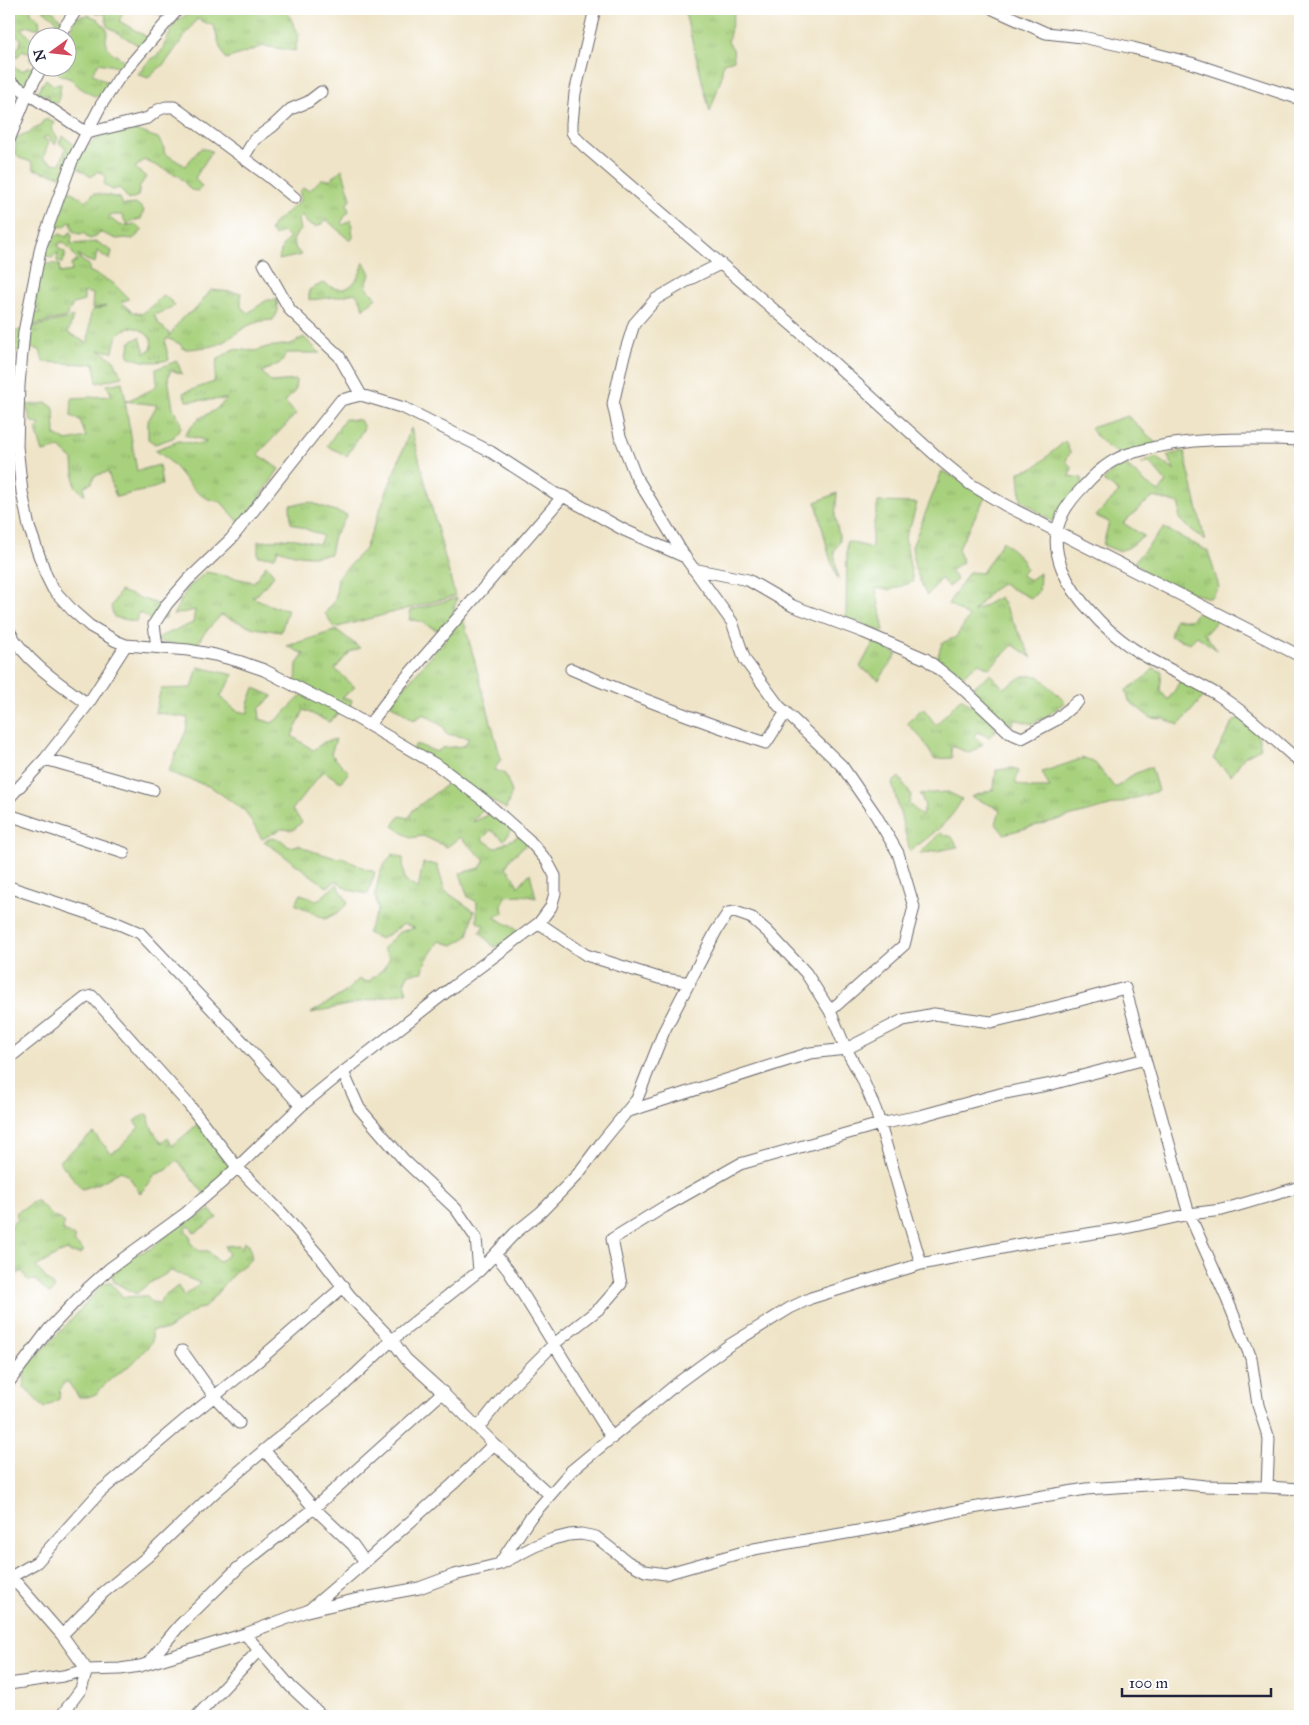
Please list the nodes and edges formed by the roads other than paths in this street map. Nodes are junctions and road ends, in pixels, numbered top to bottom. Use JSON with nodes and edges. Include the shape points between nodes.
{"nodes":[{"id":1,"x":178,"y":9,"type":"edge"},
{"id":2,"x":595,"y":9,"type":"edge"},
{"id":3,"x":993,"y":9,"type":"edge"},
{"id":4,"x":75,"y":12,"type":"dead end"},
{"id":5,"x":64,"y":28,"type":"edge"},
{"id":6,"x":36,"y":78,"type":"edge"},
{"id":7,"x":9,"y":81,"type":"edge"},
{"id":8,"x":321,"y":92,"type":"dead end"},
{"id":9,"x":28,"y":93,"type":"junction"},
{"id":10,"x":1300,"y":100,"type":"edge"},
{"id":11,"x":87,"y":133,"type":"junction"},
{"id":12,"x":9,"y":140,"type":"edge"},
{"id":13,"x":244,"y":158,"type":"junction"},
{"id":14,"x":295,"y":198,"type":"dead end"},
{"id":15,"x":264,"y":264,"type":"dead end"},
{"id":16,"x":720,"y":264,"type":"junction"},
{"id":17,"x":361,"y":395,"type":"junction"},
{"id":18,"x":1300,"y":440,"type":"edge"},
{"id":19,"x":563,"y":496,"type":"junction"},
{"id":20,"x":1058,"y":532,"type":"junction"},
{"id":21,"x":685,"y":557,"type":"junction"},
{"id":22,"x":694,"y":569,"type":"junction"},
{"id":23,"x":9,"y":632,"type":"edge"},
{"id":24,"x":126,"y":646,"type":"junction"},
{"id":25,"x":157,"y":647,"type":"junction"},
{"id":26,"x":1300,"y":656,"type":"edge"},
{"id":27,"x":571,"y":669,"type":"dead end"},
{"id":28,"x":1078,"y":701,"type":"dead end"},
{"id":29,"x":88,"y":704,"type":"junction"},
{"id":30,"x":786,"y":712,"type":"junction"},
{"id":31,"x":369,"y":725,"type":"junction"},
{"id":32,"x":44,"y":759,"type":"junction"},
{"id":33,"x":1300,"y":762,"type":"edge"},
{"id":34,"x":153,"y":790,"type":"dead end"},
{"id":35,"x":9,"y":798,"type":"edge"},
{"id":36,"x":9,"y":816,"type":"edge"},
{"id":37,"x":124,"y":853,"type":"dead end"},
{"id":38,"x":9,"y":886,"type":"edge"},
{"id":39,"x":539,"y":923,"type":"junction"},
{"id":40,"x":690,"y":983,"type":"junction"},
{"id":41,"x":830,"y":1011,"type":"junction"},
{"id":42,"x":846,"y":1049,"type":"junction"},
{"id":43,"x":9,"y":1058,"type":"edge"},
{"id":44,"x":1145,"y":1059,"type":"junction"},
{"id":45,"x":343,"y":1072,"type":"junction"},
{"id":46,"x":300,"y":1106,"type":"junction"},
{"id":47,"x":626,"y":1112,"type":"junction"},
{"id":48,"x":880,"y":1124,"type":"junction"},
{"id":49,"x":237,"y":1167,"type":"junction"},
{"id":50,"x":1300,"y":1187,"type":"edge"},
{"id":51,"x":1189,"y":1214,"type":"junction"},
{"id":52,"x":495,"y":1254,"type":"junction"},
{"id":53,"x":921,"y":1264,"type":"junction"},
{"id":54,"x":479,"y":1272,"type":"junction"},
{"id":55,"x":344,"y":1286,"type":"junction"},
{"id":56,"x":392,"y":1340,"type":"junction"},
{"id":57,"x":554,"y":1344,"type":"junction"},
{"id":58,"x":182,"y":1351,"type":"dead end"},
{"id":59,"x":9,"y":1382,"type":"edge"},
{"id":60,"x":442,"y":1392,"type":"junction"},
{"id":61,"x":214,"y":1396,"type":"junction"},
{"id":62,"x":239,"y":1423,"type":"dead end"},
{"id":63,"x":478,"y":1428,"type":"junction"},
{"id":64,"x":612,"y":1438,"type":"junction"},
{"id":65,"x":494,"y":1444,"type":"junction"},
{"id":66,"x":264,"y":1450,"type":"junction"},
{"id":67,"x":1267,"y":1487,"type":"junction"},
{"id":68,"x":1300,"y":1490,"type":"edge"},
{"id":69,"x":550,"y":1495,"type":"junction"},
{"id":70,"x":314,"y":1508,"type":"junction"},
{"id":71,"x":365,"y":1562,"type":"junction"},
{"id":72,"x":500,"y":1564,"type":"junction"},
{"id":73,"x":10,"y":1577,"type":"edge"},
{"id":74,"x":307,"y":1611,"type":"junction"},
{"id":75,"x":245,"y":1634,"type":"junction"},
{"id":76,"x":62,"y":1635,"type":"junction"},
{"id":77,"x":259,"y":1650,"type":"junction"},
{"id":78,"x":148,"y":1663,"type":"junction"},
{"id":79,"x":87,"y":1670,"type":"junction"},
{"id":80,"x":9,"y":1684,"type":"edge"},
{"id":81,"x":61,"y":1716,"type":"edge"},
{"id":82,"x":197,"y":1716,"type":"edge"},
{"id":83,"x":319,"y":1716,"type":"edge"}],
"edges":[{"from":1,"to":11,"type":"street","via":[[119,78]]},
{"from":2,"to":16,"type":"street","via":[[575,93],[572,132]]},
{"from":3,"to":10,"type":"street","via":[[1046,33],[1082,37],[1166,56]]},
{"from":4,"to":5,"type":"street"},
{"from":6,"to":9,"type":"street"},
{"from":7,"to":9,"type":"street"},
{"from":8,"to":13,"type":"street","via":[[291,110],[254,140]]},
{"from":9,"to":11,"type":"street"},
{"from":9,"to":12,"type":"street"},
{"from":11,"to":13,"type":"street","via":[[148,118],[166,107],[174,108]]},
{"from":11,"to":24,"type":"street","via":[[40,246],[24,332],[19,385],[18,468],[30,527],[53,589],[90,626]]},
{"from":13,"to":14,"type":"street"},
{"from":15,"to":17,"type":"street","via":[[290,310],[339,356]]},
{"from":16,"to":20,"type":"street","via":[[970,484],[1005,506]]},
{"from":16,"to":21,"type":"street","via":[[656,299],[634,324],[613,404],[620,436],[636,475]]},
{"from":17,"to":19,"type":"street","via":[[404,408],[447,429]]},
{"from":17,"to":25,"type":"street","via":[[341,400],[231,539],[167,604],[154,624]]},
{"from":18,"to":20,"type":"street","via":[[1259,438],[1185,443],[1133,452],[1097,472],[1078,492],[1060,518]]},
{"from":19,"to":21,"type":"street","via":[[624,530]]},
{"from":19,"to":31,"type":"street","via":[[397,688]]},
{"from":20,"to":26,"type":"street"},
{"from":20,"to":33,"type":"street","via":[[1058,560],[1063,573],[1105,626],[1132,648],[1246,714]]},
{"from":21,"to":22,"type":"street"},
{"from":22,"to":28,"type":"street","via":[[748,580],[793,606],[926,659],[1010,732],[1022,738],[1056,720]]},
{"from":22,"to":30,"type":"street","via":[[732,622],[745,660]]},
{"from":23,"to":29,"type":"street","via":[[16,644],[48,676]]},
{"from":24,"to":25,"type":"street"},
{"from":24,"to":29,"type":"street"},
{"from":25,"to":31,"type":"street","via":[[215,655],[264,670]]},
{"from":27,"to":30,"type":"street","via":[[700,722],[766,743]]},
{"from":29,"to":32,"type":"street"},
{"from":30,"to":41,"type":"street","via":[[842,766],[875,814],[898,853],[914,907],[904,945]]},
{"from":31,"to":39,"type":"street","via":[[440,767],[529,840],[555,876],[551,907]]},
{"from":32,"to":34,"type":"street"},
{"from":32,"to":35,"type":"street"},
{"from":36,"to":37,"type":"street"},
{"from":38,"to":46,"type":"street","via":[[140,933]]},
{"from":39,"to":40,"type":"street","via":[[586,955],[659,978]]},
{"from":39,"to":45,"type":"street"},
{"from":40,"to":41,"type":"street","via":[[724,919],[728,913],[735,912],[752,918],[774,938],[806,973]]},
{"from":40,"to":47,"type":"street","via":[[664,1031],[637,1099]]},
{"from":41,"to":42,"type":"street"},
{"from":42,"to":44,"type":"street","via":[[903,1020],[934,1014],[992,1022],[1125,988]]},
{"from":42,"to":47,"type":"street","via":[[810,1053]]},
{"from":42,"to":48,"type":"street","via":[[862,1078]]},
{"from":43,"to":49,"type":"street","via":[[85,998],[92,996],[189,1105]]},
{"from":44,"to":48,"type":"street"},
{"from":44,"to":51,"type":"street"},
{"from":45,"to":46,"type":"street"},
{"from":45,"to":54,"type":"street","via":[[359,1108],[404,1160],[456,1209],[476,1238]]},
{"from":46,"to":49,"type":"street"},
{"from":47,"to":52,"type":"street","via":[[560,1194]]},
{"from":48,"to":53,"type":"street"},
{"from":48,"to":57,"type":"street","via":[[740,1164],[612,1239],[621,1284],[600,1308]]},
{"from":49,"to":55,"type":"street","via":[[282,1213]]},
{"from":49,"to":59,"type":"street","via":[[186,1212],[88,1288],[49,1329]]},
{"from":50,"to":51,"type":"street","via":[[1222,1210]]},
{"from":51,"to":53,"type":"street"},
{"from":51,"to":67,"type":"street","via":[[1251,1358],[1258,1405],[1269,1439]]},
{"from":52,"to":54,"type":"street"},
{"from":52,"to":57,"type":"street"},
{"from":53,"to":64,"type":"street","via":[[811,1298],[790,1308],[728,1346]]},
{"from":54,"to":56,"type":"street"},
{"from":55,"to":56,"type":"street"},
{"from":55,"to":61,"type":"street"},
{"from":56,"to":60,"type":"street","via":[[406,1359]]},
{"from":56,"to":66,"type":"street","via":[[340,1389]]},
{"from":57,"to":63,"type":"street"},
{"from":57,"to":64,"type":"street"},
{"from":58,"to":61,"type":"street"},
{"from":60,"to":63,"type":"street"},
{"from":60,"to":70,"type":"street"},
{"from":61,"to":62,"type":"street"},
{"from":61,"to":73,"type":"street","via":[[100,1492],[37,1562]]},
{"from":63,"to":65,"type":"street"},
{"from":64,"to":69,"type":"street","via":[[571,1471]]},
{"from":65,"to":69,"type":"street"},
{"from":65,"to":71,"type":"street"},
{"from":66,"to":70,"type":"street"},
{"from":66,"to":76,"type":"street","via":[[104,1592]]},
{"from":67,"to":68,"type":"street"},
{"from":67,"to":72,"type":"street","via":[[1178,1483],[1086,1489],[763,1547],[665,1574],[645,1571],[596,1537],[581,1534],[553,1539]]},
{"from":69,"to":72,"type":"street","via":[[530,1518]]},
{"from":70,"to":71,"type":"street","via":[[353,1545]]},
{"from":70,"to":78,"type":"street","via":[[238,1568],[179,1626]]},
{"from":71,"to":74,"type":"street"},
{"from":72,"to":74,"type":"street","via":[[454,1575],[419,1588]]},
{"from":73,"to":76,"type":"street"},
{"from":74,"to":75,"type":"street"},
{"from":75,"to":77,"type":"street"},
{"from":75,"to":78,"type":"street"},
{"from":76,"to":79,"type":"street"},
{"from":77,"to":82,"type":"street"},
{"from":77,"to":83,"type":"street"},
{"from":78,"to":79,"type":"street","via":[[120,1669]]},
{"from":79,"to":80,"type":"street"},
{"from":79,"to":81,"type":"street","via":[[81,1689]]}]}
